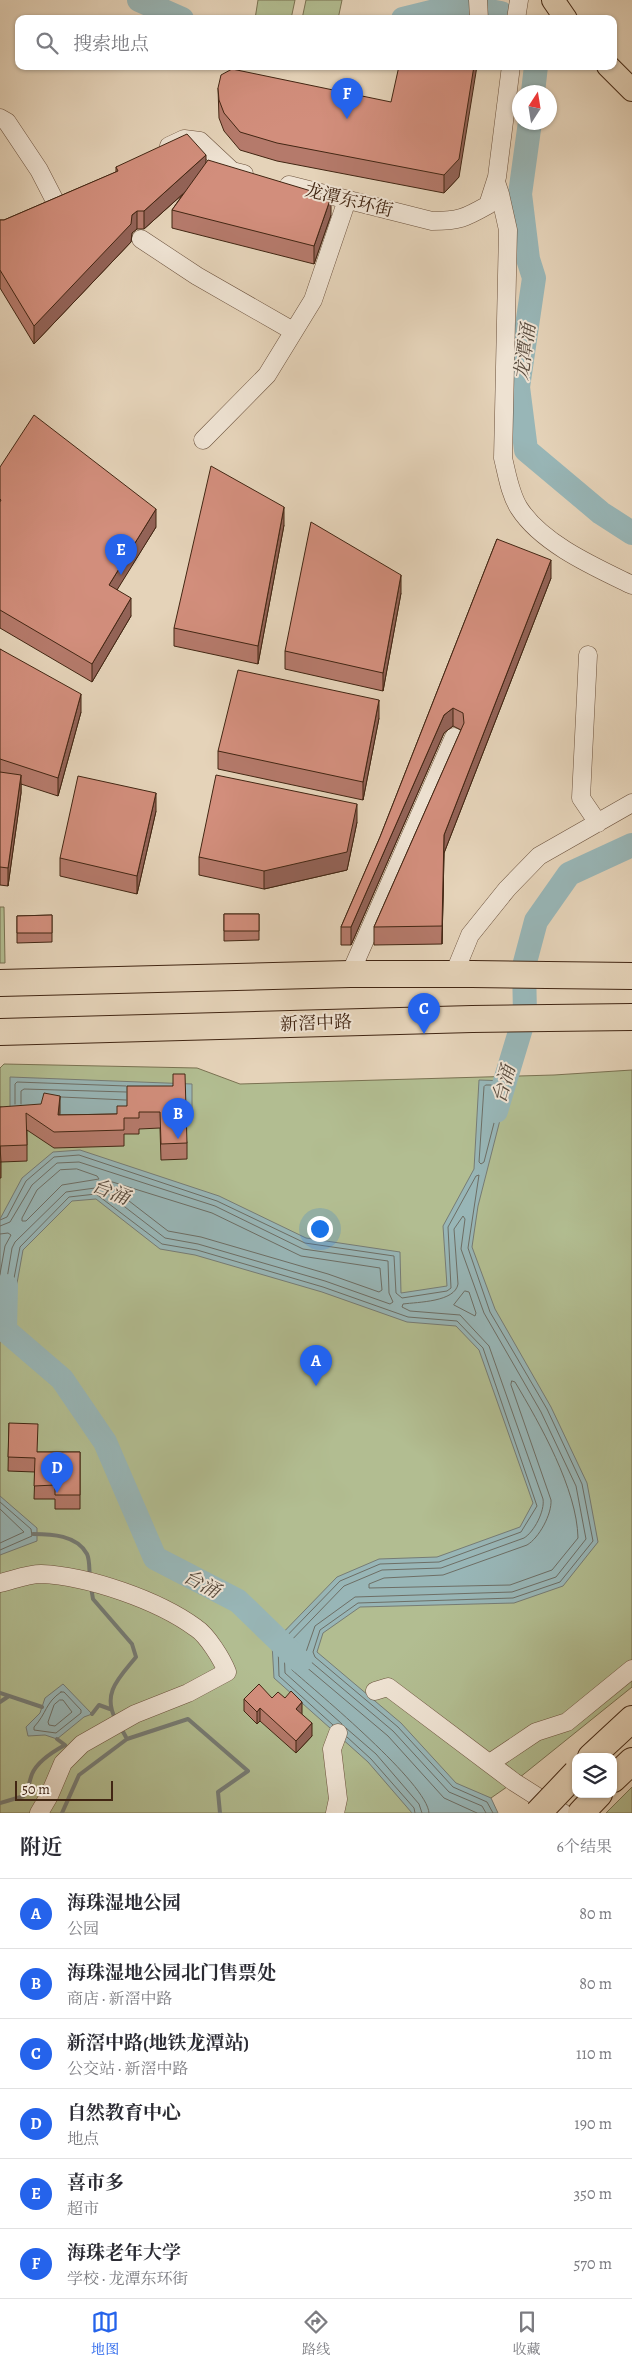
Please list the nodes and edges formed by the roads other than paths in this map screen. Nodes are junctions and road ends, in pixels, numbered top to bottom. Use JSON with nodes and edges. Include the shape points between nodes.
{"nodes":[{"id":1,"x":478,"y":0,"type":"edge"},
{"id":2,"x":518,"y":0,"type":"edge"},
{"id":3,"x":553,"y":0,"type":"edge"},
{"id":4,"x":479,"y":15,"type":"edge"},
{"id":5,"x":516,"y":15,"type":"edge"},
{"id":6,"x":563,"y":15,"type":"edge"},
{"id":7,"x":510,"y":70,"type":"edge"},
{"id":8,"x":612,"y":70,"type":"edge"},
{"id":9,"x":632,"y":90,"type":"edge"},
{"id":10,"x":0,"y":118,"type":"edge"},
{"id":11,"x":155,"y":153,"type":"edge"},
{"id":12,"x":496,"y":182,"type":"junction"},
{"id":13,"x":72,"y":195,"type":"edge"},
{"id":14,"x":347,"y":200,"type":"junction"},
{"id":15,"x":141,"y":239,"type":"dead end"},
{"id":16,"x":294,"y":331,"type":"junction"},
{"id":17,"x":204,"y":440,"type":"dead end"},
{"id":18,"x":632,"y":584,"type":"edge"},
{"id":19,"x":588,"y":655,"type":"dead end"},
{"id":20,"x":454,"y":737,"type":"dead end"},
{"id":21,"x":632,"y":804,"type":"edge"},
{"id":22,"x":598,"y":823,"type":"junction"},
{"id":23,"x":350,"y":974,"type":"junction"},
{"id":24,"x":463,"y":974,"type":"junction"},
{"id":25,"x":632,"y":976,"type":"edge"},
{"id":26,"x":0,"y":983,"type":"edge"},
{"id":27,"x":632,"y":1017,"type":"edge"},
{"id":28,"x":0,"y":1032,"type":"edge"},
{"id":29,"x":0,"y":1583,"type":"edge"},
{"id":30,"x":632,"y":1669,"type":"edge"},
{"id":31,"x":375,"y":1691,"type":"dead end"},
{"id":32,"x":632,"y":1719,"type":"edge"},
{"id":33,"x":338,"y":1733,"type":"dead end"},
{"id":34,"x":595,"y":1753,"type":"edge"},
{"id":35,"x":632,"y":1761,"type":"edge"},
{"id":36,"x":490,"y":1763,"type":"junction"},
{"id":37,"x":617,"y":1775,"type":"edge"},
{"id":38,"x":572,"y":1776,"type":"edge"},
{"id":39,"x":595,"y":1798,"type":"edge"},
{"id":40,"x":39,"y":1813,"type":"edge"},
{"id":41,"x":335,"y":1813,"type":"edge"},
{"id":42,"x":538,"y":1813,"type":"edge"},
{"id":43,"x":563,"y":1813,"type":"edge"},
{"id":44,"x":581,"y":1813,"type":"edge"}],
"edges":[{"from":1,"to":4,"type":"street"},
{"from":2,"to":5,"type":"street"},
{"from":3,"to":6,"type":"main road"},
{"from":7,"to":12,"type":"street"},
{"from":8,"to":9,"type":"main road"},
{"from":10,"to":13,"type":"street","via":[[8,122],[34,162],[48,206]]},
{"from":11,"to":14,"type":"street","name":"龙潭东环街","via":[[184,139],[200,141],[232,170]]},
{"from":12,"to":14,"type":"street","name":"龙潭东环街","via":[[488,205],[456,221],[432,221]]},
{"from":12,"to":18,"type":"street","via":[[508,230],[503,458],[509,483],[518,507],[534,528],[591,565]]},
{"from":14,"to":16,"type":"street","via":[[312,300]]},
{"from":15,"to":16,"type":"street"},
{"from":16,"to":17,"type":"street","via":[[267,375]]},
{"from":19,"to":22,"type":"street","via":[[581,798]]},
{"from":20,"to":23,"type":"street"},
{"from":21,"to":22,"type":"street"},
{"from":22,"to":24,"type":"street","via":[[539,856],[507,889],[470,935]]},
{"from":23,"to":24,"type":"highway"},
{"from":23,"to":26,"type":"highway"},
{"from":24,"to":25,"type":"highway","bridge":true},
{"from":27,"to":28,"type":"highway","name":"新滘中路","via":[[472,1018]]},
{"from":29,"to":40,"type":"street","via":[[40,1574],[89,1581],[150,1603],[198,1628],[227,1672],[82,1744],[62,1763]]},
{"from":30,"to":36,"type":"street","via":[[567,1722],[536,1732]]},
{"from":31,"to":36,"type":"street","via":[[388,1687]]},
{"from":32,"to":34,"type":"highway"},
{"from":33,"to":41,"type":"street","via":[[332,1749],[338,1798]]},
{"from":35,"to":37,"type":"highway"},
{"from":36,"to":43,"type":"street"},
{"from":38,"to":42,"type":"highway","bridge":true},
{"from":39,"to":44,"type":"highway"}]}
